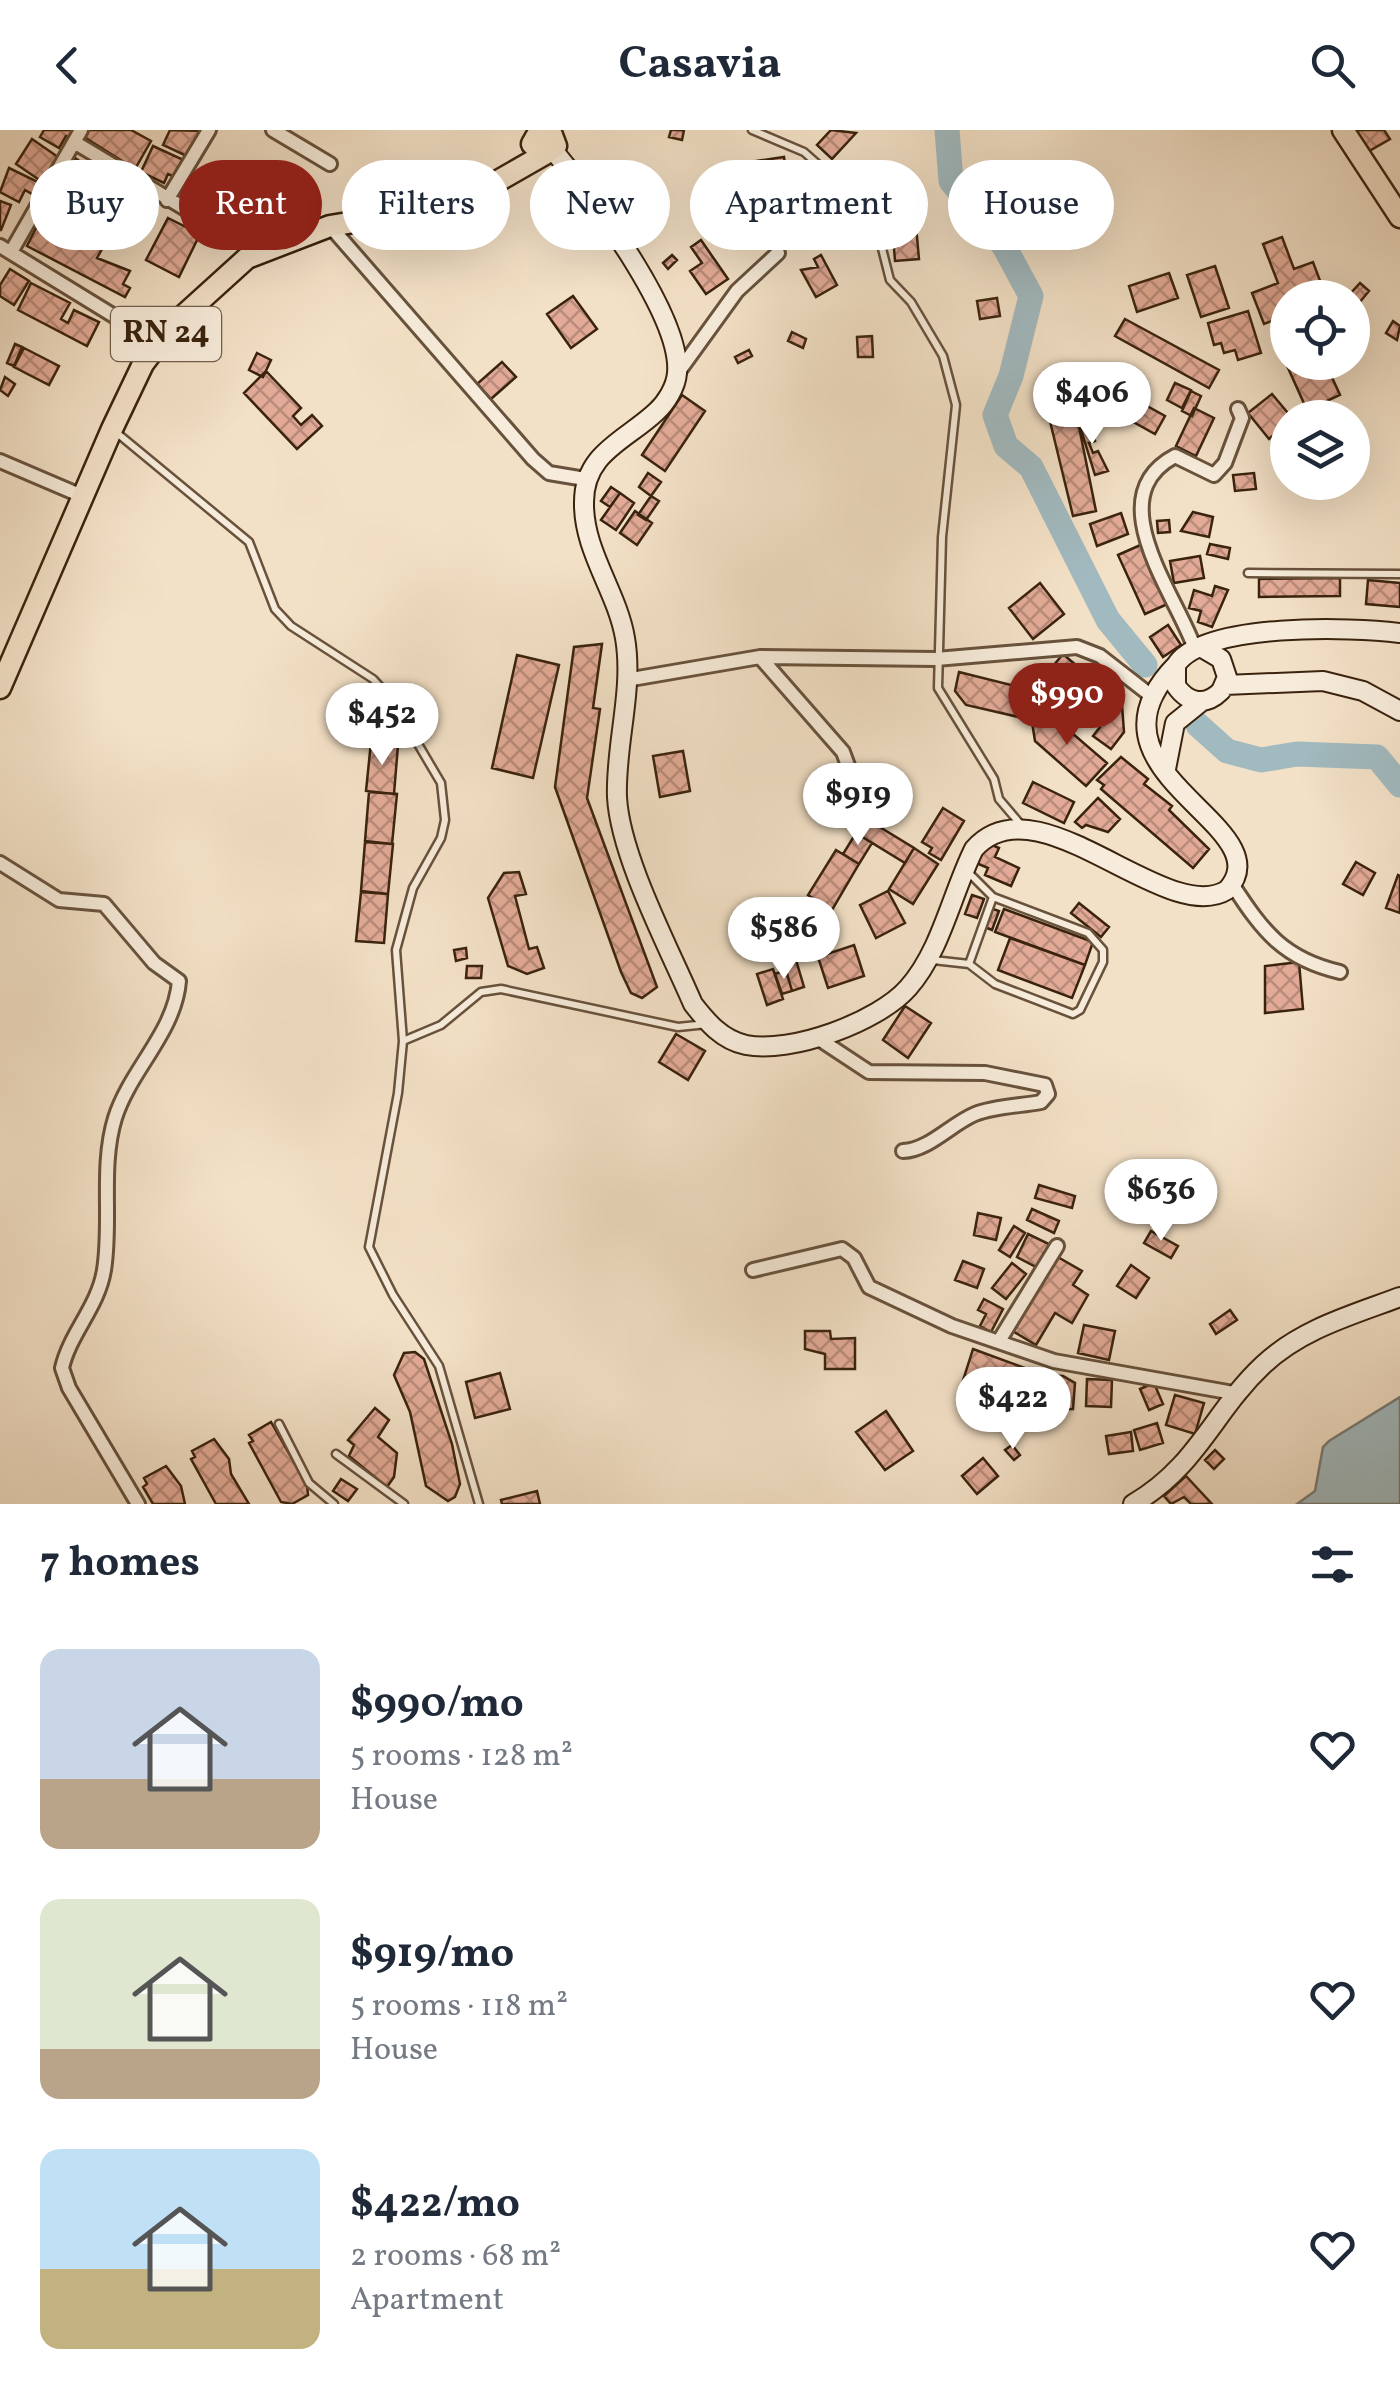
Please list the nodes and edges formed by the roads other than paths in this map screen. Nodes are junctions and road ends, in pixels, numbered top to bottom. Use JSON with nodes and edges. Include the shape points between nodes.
{"nodes":[{"id":1,"x":209,"y":130,"type":"edge"},
{"id":2,"x":274,"y":130,"type":"edge"},
{"id":3,"x":573,"y":130,"type":"edge"},
{"id":4,"x":752,"y":130,"type":"edge"},
{"id":5,"x":1343,"y":130,"type":"edge"},
{"id":6,"x":78,"y":136,"type":"edge"},
{"id":7,"x":542,"y":140,"type":"edge"},
{"id":8,"x":330,"y":164,"type":"dead end"},
{"id":9,"x":167,"y":200,"type":"junction"},
{"id":10,"x":1400,"y":216,"type":"edge"},
{"id":11,"x":330,"y":226,"type":"junction"},
{"id":12,"x":5,"y":249,"type":"edge"},
{"id":13,"x":259,"y":253,"type":"junction"},
{"id":14,"x":778,"y":253,"type":"dead end"},
{"id":15,"x":158,"y":343,"type":"junction"},
{"id":16,"x":677,"y":374,"type":"junction"},
{"id":17,"x":1238,"y":409,"type":"dead end"},
{"id":18,"x":112,"y":429,"type":"junction"},
{"id":19,"x":0,"y":461,"type":"edge"},
{"id":20,"x":585,"y":479,"type":"junction"},
{"id":21,"x":82,"y":496,"type":"junction"},
{"id":22,"x":1248,"y":573,"type":"dead end"},
{"id":23,"x":1400,"y":574,"type":"edge"},
{"id":24,"x":1400,"y":633,"type":"edge"},
{"id":25,"x":1242,"y":637,"type":"junction"},
{"id":26,"x":1200,"y":649,"type":"junction"},
{"id":27,"x":760,"y":657,"type":"junction"},
{"id":28,"x":936,"y":659,"type":"junction"},
{"id":29,"x":1176,"y":665,"type":"junction"},
{"id":30,"x":1225,"y":676,"type":"junction"},
{"id":31,"x":626,"y":680,"type":"junction"},
{"id":32,"x":0,"y":688,"type":"edge"},
{"id":33,"x":1154,"y":698,"type":"junction"},
{"id":34,"x":1202,"y":702,"type":"junction"},
{"id":35,"x":1400,"y":711,"type":"edge"},
{"id":36,"x":1166,"y":769,"type":"junction"},
{"id":37,"x":862,"y":801,"type":"dead end"},
{"id":38,"x":1024,"y":828,"type":"junction"},
{"id":39,"x":0,"y":862,"type":"edge"},
{"id":40,"x":964,"y":869,"type":"junction"},
{"id":41,"x":1232,"y":884,"type":"junction"},
{"id":42,"x":993,"y":897,"type":"junction"},
{"id":43,"x":927,"y":960,"type":"junction"},
{"id":44,"x":968,"y":964,"type":"junction"},
{"id":45,"x":1340,"y":972,"type":"dead end"},
{"id":46,"x":708,"y":1024,"type":"junction"},
{"id":47,"x":816,"y":1037,"type":"junction"},
{"id":48,"x":403,"y":1041,"type":"junction"},
{"id":49,"x":903,"y":1151,"type":"dead end"},
{"id":50,"x":1057,"y":1246,"type":"dead end"},
{"id":51,"x":753,"y":1270,"type":"dead end"},
{"id":52,"x":1400,"y":1297,"type":"edge"},
{"id":53,"x":999,"y":1341,"type":"junction"},
{"id":54,"x":1239,"y":1394,"type":"junction"},
{"id":55,"x":279,"y":1424,"type":"dead end"},
{"id":56,"x":336,"y":1454,"type":"dead end"},
{"id":57,"x":138,"y":1504,"type":"edge"},
{"id":58,"x":334,"y":1504,"type":"edge"},
{"id":59,"x":404,"y":1504,"type":"edge"},
{"id":60,"x":479,"y":1504,"type":"edge"},
{"id":61,"x":1133,"y":1504,"type":"edge"}],
"edges":[{"from":1,"to":9,"type":"street"},
{"from":2,"to":8,"type":"street"},
{"from":3,"to":7,"type":"main road","number":"RN 24"},
{"from":4,"to":28,"type":"lane","via":[[804,152],[873,213],[890,280],[943,356],[956,405]]},
{"from":5,"to":10,"type":"main road"},
{"from":6,"to":9,"type":"street"},
{"from":6,"to":12,"type":"street"},
{"from":7,"to":11,"type":"main road","number":"RN 24","via":[[511,173],[456,205]]},
{"from":7,"to":16,"type":"main road","via":[[622,238],[676,354]]},
{"from":9,"to":13,"type":"street"},
{"from":11,"to":13,"type":"main road","number":"RN 24"},
{"from":11,"to":20,"type":"street","via":[[534,459],[549,473]]},
{"from":12,"to":15,"type":"street"},
{"from":13,"to":15,"type":"main road","number":"RN 24","via":[[216,284]]},
{"from":14,"to":16,"type":"street","via":[[737,292]]},
{"from":15,"to":18,"type":"main road","number":"RN 24"},
{"from":16,"to":20,"type":"main road","via":[[657,411],[620,438]]},
{"from":17,"to":26,"type":"street","via":[[1242,418],[1214,476],[1175,456],[1159,465],[1142,492],[1144,539]]},
{"from":18,"to":21,"type":"main road","number":"RN 24"},
{"from":18,"to":48,"type":"lane","via":[[250,542],[275,609],[373,679],[434,766],[445,820],[413,888],[396,950]]},
{"from":19,"to":21,"type":"street"},
{"from":20,"to":31,"type":"main road","via":[[586,535],[623,622]]},
{"from":21,"to":32,"type":"main road","number":"RN 24"},
{"from":22,"to":23,"type":"lane"},
{"from":24,"to":25,"type":"main road","via":[[1283,629]]},
{"from":25,"to":26,"type":"main road"},
{"from":25,"to":30,"type":"main road","via":[[1230,651]]},
{"from":26,"to":29,"type":"main road"},
{"from":26,"to":30,"type":"main road","via":[[1221,659]]},
{"from":27,"to":28,"type":"street"},
{"from":27,"to":31,"type":"street"},
{"from":27,"to":37,"type":"street","via":[[843,752]]},
{"from":28,"to":33,"type":"street","via":[[1088,649]]},
{"from":28,"to":38,"type":"lane","via":[[938,688],[994,779],[999,799]]},
{"from":29,"to":33,"type":"main road"},
{"from":29,"to":34,"type":"main road","via":[[1176,686]]},
{"from":30,"to":34,"type":"main road","via":[[1216,697]]},
{"from":30,"to":35,"type":"main road","via":[[1323,681],[1363,691]]},
{"from":31,"to":46,"type":"main road","via":[[617,762],[622,831],[693,1004]]},
{"from":33,"to":36,"type":"main road","via":[[1146,744]]},
{"from":34,"to":36,"type":"main road","via":[[1176,722]]},
{"from":36,"to":41,"type":"main road","via":[[1235,848],[1239,863]]},
{"from":38,"to":40,"type":"main road","via":[[986,836]]},
{"from":38,"to":41,"type":"main road","via":[[1199,896],[1214,896]]},
{"from":39,"to":57,"type":"street","via":[[59,900],[104,904],[154,963],[179,981],[171,1016],[124,1091],[114,1122],[104,1271],[91,1314],[62,1368]]},
{"from":40,"to":42,"type":"lane"},
{"from":40,"to":43,"type":"main road"},
{"from":41,"to":45,"type":"street","via":[[1292,956]]},
{"from":42,"to":44,"type":"lane"},
{"from":42,"to":44,"type":"lane","via":[[1088,933],[1103,950],[1103,962],[1072,1014],[995,984]]},
{"from":43,"to":44,"type":"lane"},
{"from":43,"to":47,"type":"main road","via":[[890,1005]]},
{"from":46,"to":47,"type":"main road","via":[[747,1046]]},
{"from":46,"to":48,"type":"lane","via":[[678,1027],[501,989],[481,992],[441,1025]]},
{"from":47,"to":49,"type":"street","via":[[869,1072],[985,1072],[1045,1085],[1048,1094],[1040,1102],[982,1111],[917,1151]]},
{"from":48,"to":60,"type":"lane","via":[[369,1247],[438,1366]]},
{"from":50,"to":53,"type":"street"},
{"from":51,"to":53,"type":"street","via":[[842,1249],[869,1288]]},
{"from":52,"to":54,"type":"main road","via":[[1287,1345]]},
{"from":53,"to":54,"type":"street","via":[[1054,1361]]},
{"from":54,"to":61,"type":"main road","via":[[1176,1472]]},
{"from":55,"to":58,"type":"lane","via":[[309,1484]]},
{"from":56,"to":59,"type":"lane"}]}
